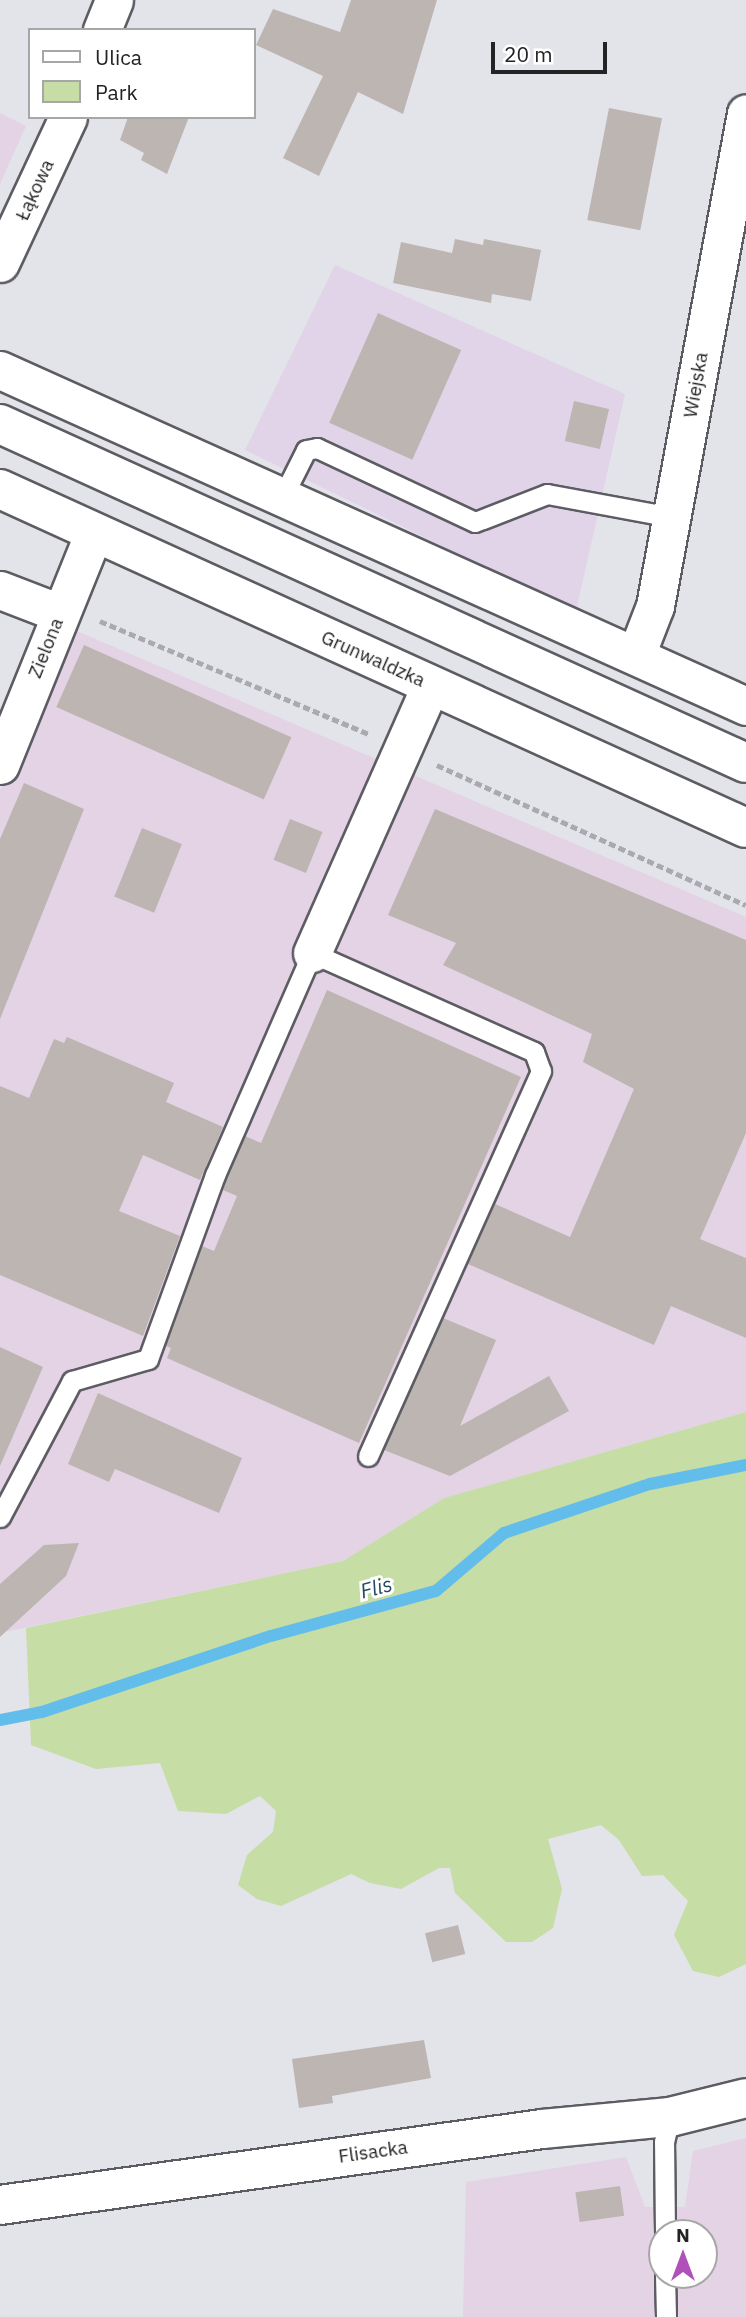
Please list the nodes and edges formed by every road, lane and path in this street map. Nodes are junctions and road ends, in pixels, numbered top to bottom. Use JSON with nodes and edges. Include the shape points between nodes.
{"nodes":[{"id":1,"x":114,"y":0,"type":"edge"},
{"id":2,"x":103,"y":28,"type":"edge"},
{"id":3,"x":746,"y":113,"type":"edge"},
{"id":4,"x":67,"y":119,"type":"edge"},
{"id":5,"x":0,"y":263,"type":"edge"},
{"id":6,"x":0,"y":370,"type":"edge"},
{"id":7,"x":0,"y":424,"type":"edge"},
{"id":8,"x":0,"y":489,"type":"edge"},
{"id":9,"x":284,"y":496,"type":"junction"},
{"id":10,"x":671,"y":517,"type":"junction"},
{"id":11,"x":94,"y":532,"type":"junction"},
{"id":12,"x":0,"y":590,"type":"edge"},
{"id":13,"x":60,"y":612,"type":"junction"},
{"id":14,"x":636,"y":655,"type":"junction"},
{"id":15,"x":431,"y":685,"type":"junction"},
{"id":16,"x":746,"y":706,"type":"edge"},
{"id":17,"x":746,"y":763,"type":"edge"},
{"id":18,"x":0,"y":765,"type":"edge"},
{"id":19,"x":746,"y":828,"type":"edge"},
{"id":20,"x":312,"y":953,"type":"junction"},
{"id":21,"x":368,"y":1456,"type":"dead end"},
{"id":22,"x":0,"y":1517,"type":"edge"},
{"id":23,"x":746,"y":2098,"type":"edge"},
{"id":24,"x":670,"y":2117,"type":"junction"},
{"id":25,"x":0,"y":2205,"type":"edge"},
{"id":26,"x":665,"y":2219,"type":"edge"},
{"id":27,"x":665,"y":2289,"type":"edge"},
{"id":28,"x":666,"y":2317,"type":"edge"}],
"edges":[{"from":1,"to":2,"type":"street"},
{"from":3,"to":10,"type":"street","name":"Wiejska"},
{"from":4,"to":5,"type":"street","name":"Łąkowa"},
{"from":6,"to":9,"type":"street"},
{"from":7,"to":17,"type":"main road"},
{"from":8,"to":11,"type":"main road","name":"Grunwaldzka"},
{"from":9,"to":10,"type":"lane","via":[[306,450],[317,448],[475,522],[547,494]]},
{"from":9,"to":14,"type":"street"},
{"from":10,"to":14,"type":"street","name":"Wiejska","via":[[655,606]]},
{"from":11,"to":13,"type":"street","name":"Zielona"},
{"from":11,"to":15,"type":"main road","name":"Grunwaldzka"},
{"from":12,"to":13,"type":"street"},
{"from":13,"to":18,"type":"street","name":"Zielona"},
{"from":14,"to":16,"type":"street"},
{"from":15,"to":19,"type":"main road","name":"Grunwaldzka"},
{"from":15,"to":20,"type":"street"},
{"from":20,"to":21,"type":"lane","via":[[534,1052],[541,1071]]},
{"from":20,"to":22,"type":"lane","via":[[215,1175],[148,1359],[72,1381]]},
{"from":23,"to":24,"type":"main road","name":"Flisacka"},
{"from":24,"to":25,"type":"main road","name":"Flisacka","via":[[514,2133]]},
{"from":24,"to":26,"type":"lane","via":[[664,2142]]},
{"from":27,"to":28,"type":"lane"}]}
